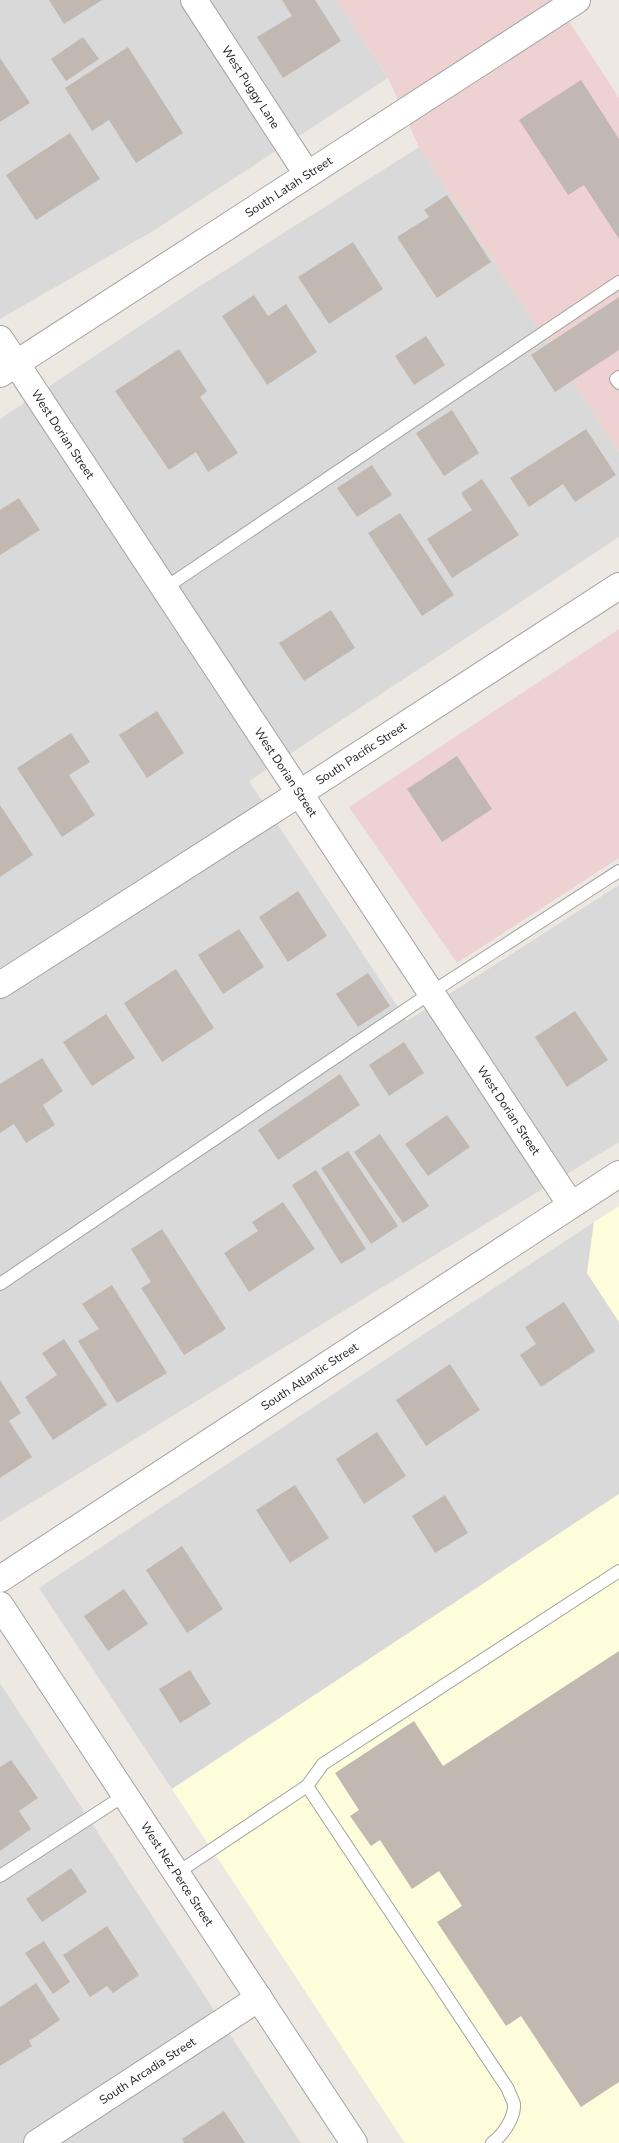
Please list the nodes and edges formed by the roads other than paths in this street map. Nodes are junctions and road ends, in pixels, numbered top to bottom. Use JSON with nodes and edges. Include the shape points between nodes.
{"nodes":[{"id":1,"x":194,"y":0,"type":"edge"},
{"id":2,"x":577,"y":0,"type":"edge"},
{"id":3,"x":307,"y":174,"type":"junction"},
{"id":4,"x":619,"y":282,"type":"edge"},
{"id":5,"x":0,"y":339,"type":"edge"},
{"id":6,"x":8,"y":368,"type":"edge"},
{"id":7,"x":619,"y":377,"type":"edge"},
{"id":8,"x":619,"y":383,"type":"edge"},
{"id":9,"x":619,"y":586,"type":"edge"},
{"id":10,"x":165,"y":588,"type":"junction"},
{"id":11,"x":300,"y":793,"type":"junction"},
{"id":12,"x":619,"y":871,"type":"edge"},
{"id":13,"x":0,"y":985,"type":"edge"},
{"id":14,"x":432,"y":992,"type":"junction"},
{"id":15,"x":619,"y":1174,"type":"edge"},
{"id":16,"x":572,"y":1205,"type":"junction"},
{"id":17,"x":0,"y":1284,"type":"edge"},
{"id":18,"x":619,"y":1571,"type":"edge"},
{"id":19,"x":0,"y":1579,"type":"edge"},
{"id":20,"x":0,"y":1605,"type":"edge"},
{"id":21,"x":307,"y":1786,"type":"junction"},
{"id":22,"x":125,"y":1795,"type":"junction"},
{"id":23,"x":176,"y":1873,"type":"junction"},
{"id":24,"x":0,"y":1876,"type":"edge"},
{"id":25,"x":259,"y":1998,"type":"junction"},
{"id":26,"x":37,"y":2143,"type":"edge"},
{"id":27,"x":354,"y":2143,"type":"edge"},
{"id":28,"x":492,"y":2143,"type":"edge"}],
"edges":[{"from":1,"to":3,"type":"street","name":"West Puggy Lane"},
{"from":2,"to":3,"type":"street","name":"South Latah Street"},
{"from":3,"to":6,"type":"street","name":"South Latah Street"},
{"from":4,"to":10,"type":"lane"},
{"from":5,"to":6,"type":"street","name":"West Dorian Street"},
{"from":6,"to":10,"type":"street","name":"West Dorian Street"},
{"from":7,"to":8,"type":"lane","via":[[616,378]]},
{"from":9,"to":11,"type":"street","name":"South Pacific Street"},
{"from":10,"to":11,"type":"street","name":"West Dorian Street"},
{"from":11,"to":13,"type":"street","name":"South Pacific Street"},
{"from":11,"to":14,"type":"street","name":"West Dorian Street"},
{"from":12,"to":14,"type":"lane"},
{"from":14,"to":16,"type":"street","name":"West Dorian Street"},
{"from":14,"to":17,"type":"lane"},
{"from":15,"to":16,"type":"street","name":"South Atlantic Street"},
{"from":16,"to":19,"type":"street","name":"South Atlantic Street"},
{"from":18,"to":21,"type":"lane","via":[[323,1764]]},
{"from":20,"to":22,"type":"street","name":"West Nez Perce Street"},
{"from":21,"to":23,"type":"lane"},
{"from":21,"to":28,"type":"lane","via":[[508,2089],[514,2105],[501,2137]]},
{"from":22,"to":23,"type":"street","name":"West Nez Perce Street"},
{"from":22,"to":24,"type":"lane"},
{"from":23,"to":25,"type":"street","name":"West Nez Perce Street"},
{"from":25,"to":26,"type":"street","name":"South Arcadia Street"},
{"from":25,"to":27,"type":"street","name":"West Nez Perce Street"}]}
